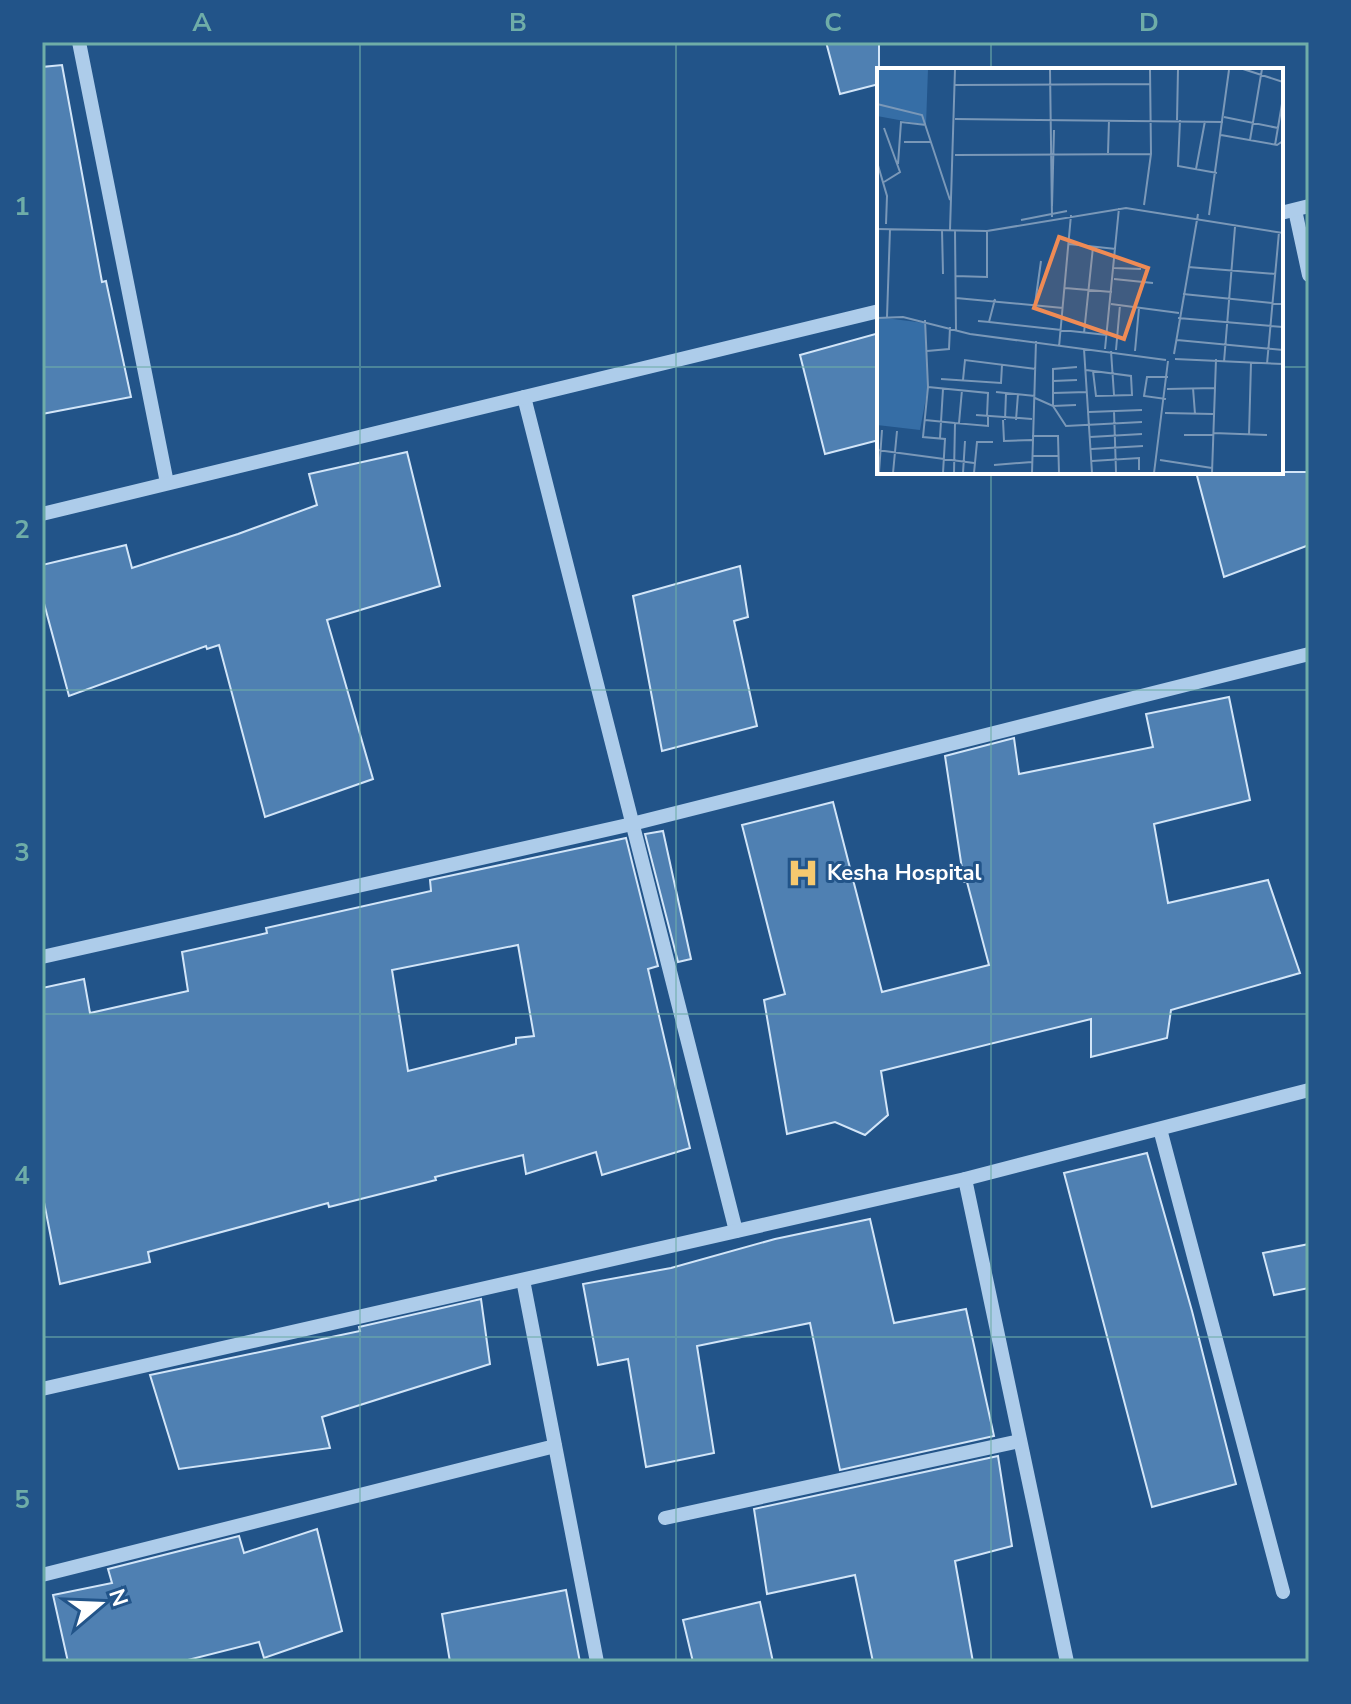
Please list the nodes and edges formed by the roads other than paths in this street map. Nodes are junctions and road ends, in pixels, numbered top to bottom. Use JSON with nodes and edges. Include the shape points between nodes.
{"nodes":[{"id":1,"x":79,"y":42,"type":"edge"},
{"id":2,"x":1295,"y":210,"type":"edge"},
{"id":3,"x":1309,"y":275,"type":"edge"},
{"id":4,"x":877,"y":311,"type":"edge"},
{"id":5,"x":524,"y":397,"type":"junction"},
{"id":6,"x":167,"y":483,"type":"junction"},
{"id":7,"x":42,"y":514,"type":"edge"},
{"id":8,"x":1309,"y":654,"type":"edge"},
{"id":9,"x":632,"y":824,"type":"junction"},
{"id":10,"x":42,"y":957,"type":"edge"},
{"id":11,"x":1309,"y":1090,"type":"edge"},
{"id":12,"x":1160,"y":1129,"type":"junction"},
{"id":13,"x":965,"y":1179,"type":"junction"},
{"id":14,"x":736,"y":1231,"type":"junction"},
{"id":15,"x":523,"y":1280,"type":"junction"},
{"id":16,"x":42,"y":1389,"type":"edge"},
{"id":17,"x":1020,"y":1441,"type":"junction"},
{"id":18,"x":555,"y":1446,"type":"junction"},
{"id":19,"x":665,"y":1518,"type":"dead end"},
{"id":20,"x":42,"y":1575,"type":"edge"},
{"id":21,"x":1283,"y":1592,"type":"dead end"},
{"id":22,"x":597,"y":1662,"type":"edge"},
{"id":23,"x":1067,"y":1662,"type":"edge"}],
"edges":[{"from":1,"to":6,"type":"street"},
{"from":2,"to":3,"type":"street"},
{"from":4,"to":5,"type":"street"},
{"from":5,"to":6,"type":"street"},
{"from":5,"to":9,"type":"street"},
{"from":6,"to":7,"type":"street"},
{"from":8,"to":9,"type":"street"},
{"from":9,"to":10,"type":"street"},
{"from":9,"to":14,"type":"street"},
{"from":11,"to":12,"type":"street"},
{"from":12,"to":13,"type":"street"},
{"from":12,"to":21,"type":"street"},
{"from":13,"to":14,"type":"street"},
{"from":13,"to":17,"type":"street"},
{"from":14,"to":15,"type":"street"},
{"from":15,"to":16,"type":"street"},
{"from":15,"to":18,"type":"street"},
{"from":17,"to":19,"type":"street"},
{"from":17,"to":23,"type":"street"},
{"from":18,"to":20,"type":"street"},
{"from":18,"to":22,"type":"street"}]}
